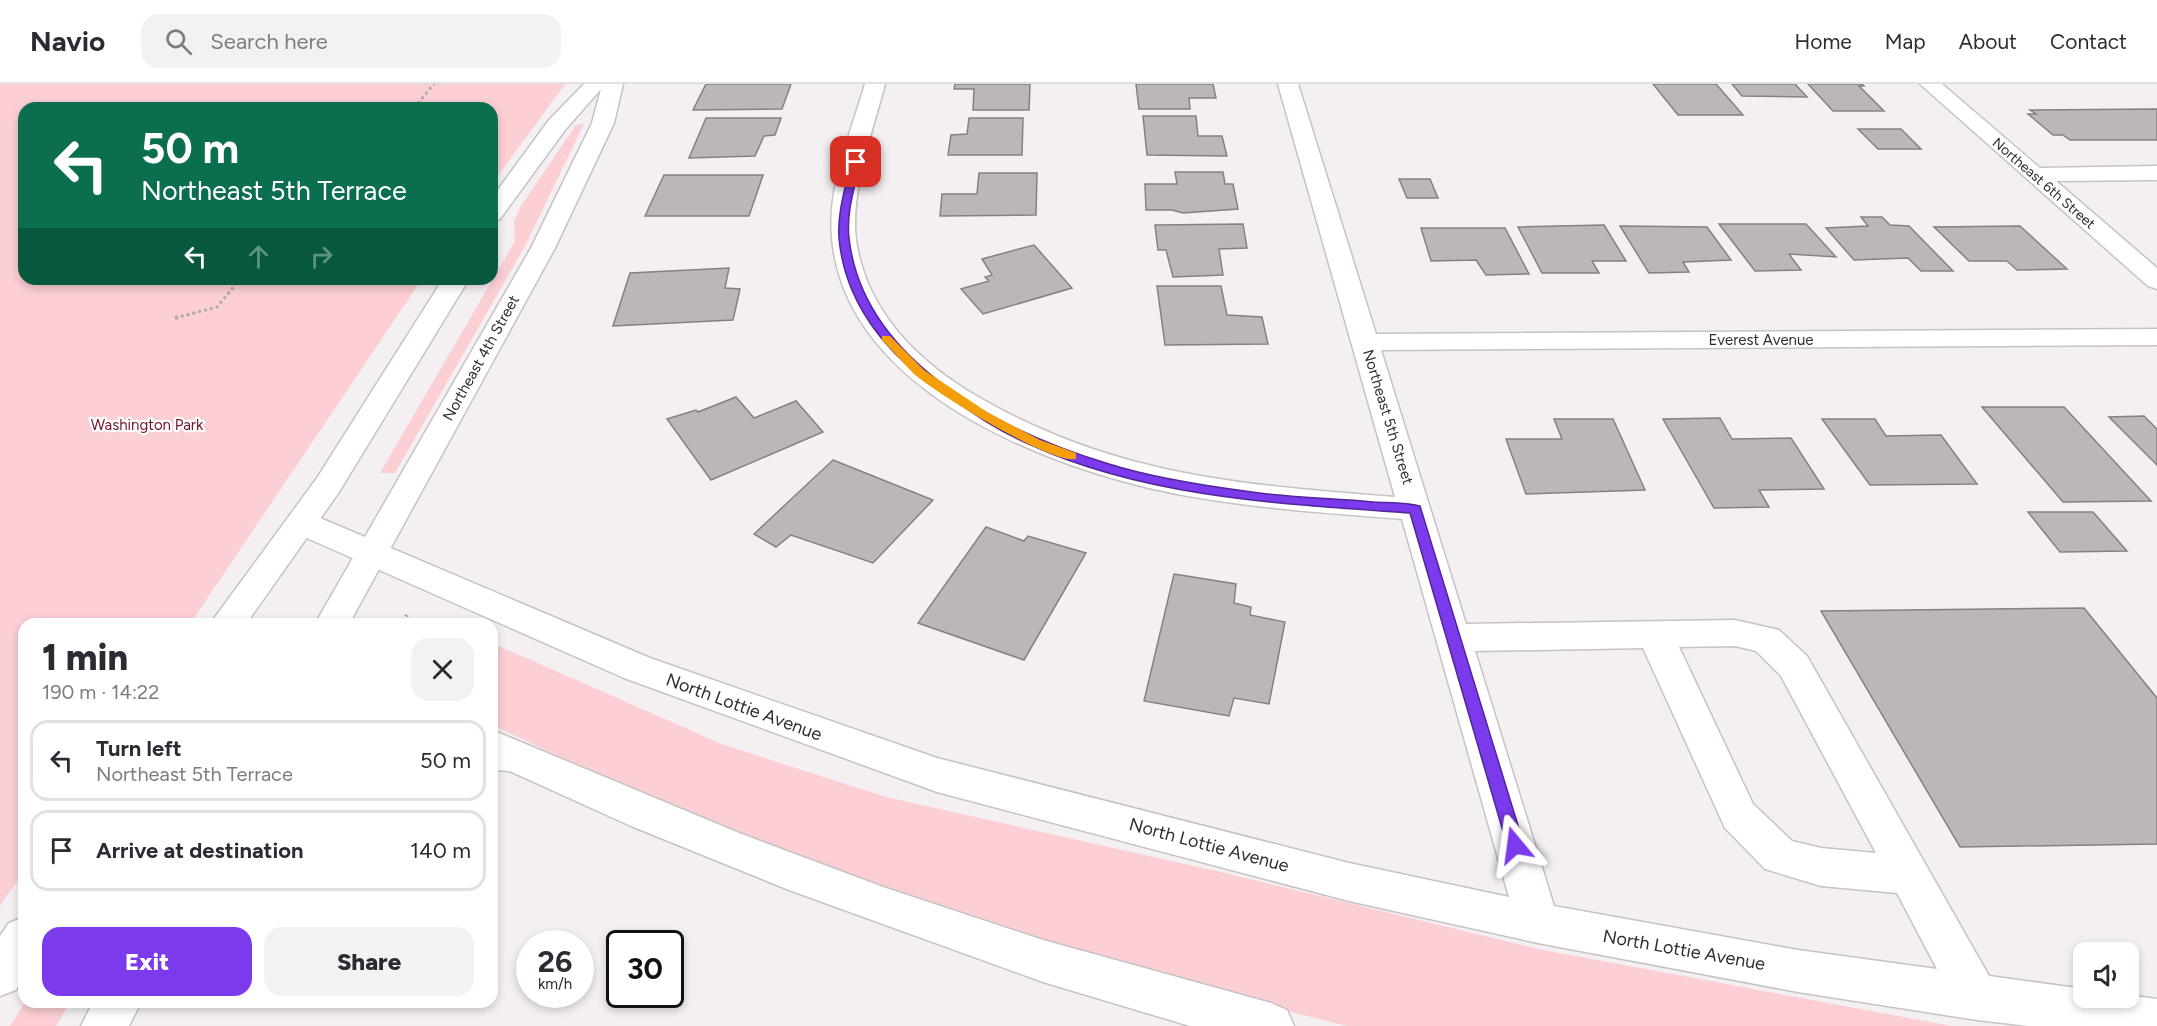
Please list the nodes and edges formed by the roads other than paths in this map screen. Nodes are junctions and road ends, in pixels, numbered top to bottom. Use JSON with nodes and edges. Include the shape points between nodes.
{"nodes":[{"id":1,"x":595,"y":84,"type":"edge"},
{"id":2,"x":613,"y":84,"type":"edge"},
{"id":3,"x":875,"y":84,"type":"edge"},
{"id":4,"x":1288,"y":84,"type":"edge"},
{"id":5,"x":1930,"y":84,"type":"edge"},
{"id":6,"x":2157,"y":173,"type":"edge"},
{"id":7,"x":2035,"y":175,"type":"junction"},
{"id":8,"x":498,"y":206,"type":"edge"},
{"id":9,"x":2157,"y":281,"type":"edge"},
{"id":10,"x":452,"y":285,"type":"edge"},
{"id":11,"x":2157,"y":337,"type":"edge"},
{"id":12,"x":1365,"y":342,"type":"junction"},
{"id":13,"x":1415,"y":509,"type":"junction"},
{"id":14,"x":302,"y":523,"type":"junction"},
{"id":15,"x":372,"y":553,"type":"junction"},
{"id":16,"x":231,"y":618,"type":"edge"},
{"id":17,"x":335,"y":618,"type":"edge"},
{"id":18,"x":1655,"y":634,"type":"junction"},
{"id":19,"x":1454,"y":638,"type":"junction"},
{"id":20,"x":498,"y":752,"type":"edge"},
{"id":21,"x":1910,"y":875,"type":"junction"},
{"id":22,"x":1538,"y":923,"type":"junction"},
{"id":23,"x":18,"y":946,"type":"edge"},
{"id":24,"x":0,"y":975,"type":"edge"},
{"id":25,"x":1977,"y":998,"type":"junction"},
{"id":26,"x":115,"y":1008,"type":"edge"},
{"id":27,"x":2080,"y":1019,"type":"edge"},
{"id":28,"x":2157,"y":1022,"type":"edge"},
{"id":29,"x":105,"y":1026,"type":"edge"},
{"id":30,"x":1271,"y":1026,"type":"edge"}],
"edges":[{"from":1,"to":8,"type":"street","via":[[557,125]]},
{"from":2,"to":15,"type":"street","name":"Northeast 4th Street","via":[[603,123],[543,248]]},
{"from":3,"to":13,"type":"street","via":[[846,210],[844,236],[849,267],[872,317],[898,353],[920,372],[983,414],[1035,442],[1107,468],[1252,497]]},
{"from":4,"to":12,"type":"street","name":"Northeast 5th Street"},
{"from":5,"to":7,"type":"street","name":"Northeast 6th Street"},
{"from":6,"to":7,"type":"street"},
{"from":7,"to":9,"type":"street","name":"Northeast 6th Street"},
{"from":10,"to":14,"type":"street"},
{"from":11,"to":12,"type":"street","name":"Everest Avenue"},
{"from":12,"to":13,"type":"street","name":"Northeast 5th Street"},
{"from":13,"to":19,"type":"street","name":"Northeast 5th Street"},
{"from":14,"to":15,"type":"street","name":"North Lottie Avenue"},
{"from":14,"to":16,"type":"street"},
{"from":15,"to":17,"type":"street","name":"Northeast 4th Street"},
{"from":15,"to":22,"type":"street","name":"North Lottie Avenue","via":[[637,668],[937,775],[1349,882]]},
{"from":18,"to":19,"type":"street"},
{"from":18,"to":21,"type":"street","via":[[1735,633],[1767,640],[1794,666]]},
{"from":18,"to":21,"type":"street","via":[[1739,816],[1780,856],[1821,867]]},
{"from":19,"to":22,"type":"street","name":"Northeast 5th Street"},
{"from":20,"to":30,"type":"street","via":[[706,838],[930,923],[1122,985]]},
{"from":21,"to":25,"type":"street"},
{"from":22,"to":25,"type":"street","name":"North Lottie Avenue","via":[[1798,971]]},
{"from":23,"to":24,"type":"street"},
{"from":25,"to":27,"type":"street","name":"North Lottie Avenue"},
{"from":26,"to":29,"type":"street"},
{"from":27,"to":28,"type":"street","name":"North Lottie Avenue"}]}
